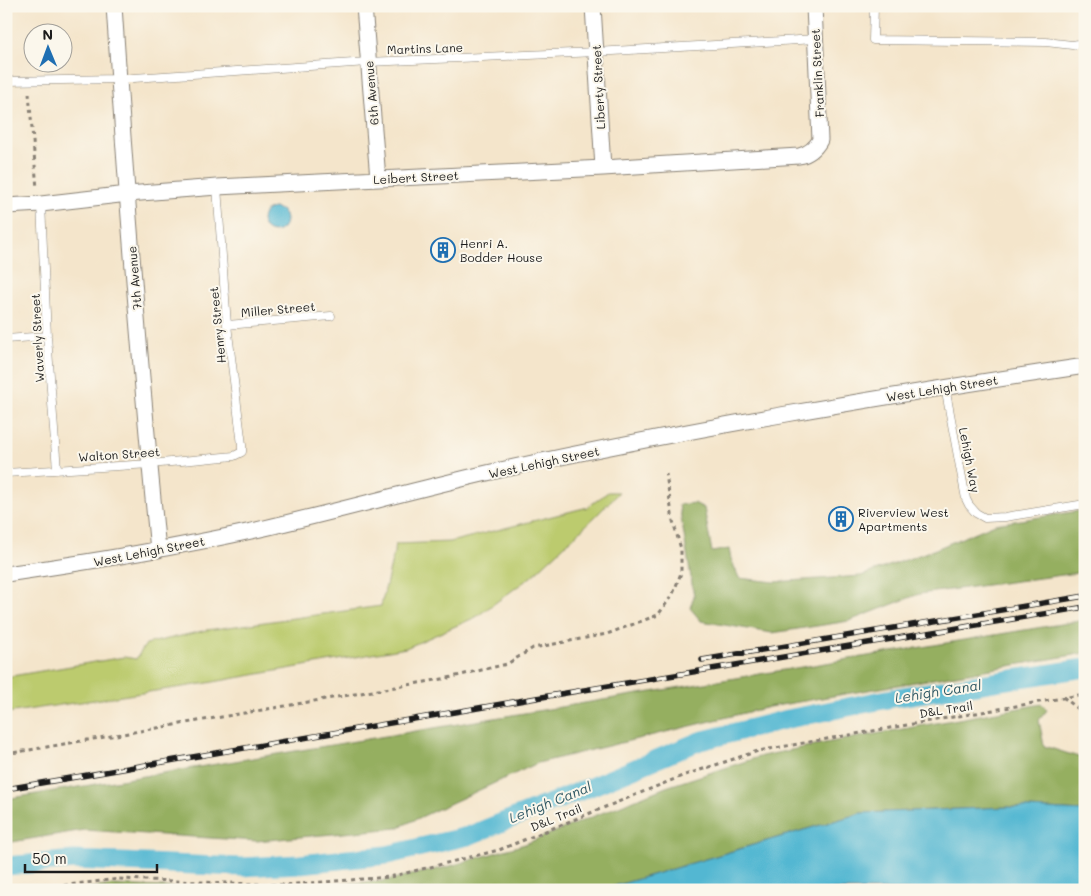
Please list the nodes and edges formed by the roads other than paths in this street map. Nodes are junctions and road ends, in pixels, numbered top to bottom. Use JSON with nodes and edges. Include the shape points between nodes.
{"nodes":[{"id":1,"x":114,"y":6,"type":"edge"},
{"id":2,"x":364,"y":6,"type":"edge"},
{"id":3,"x":593,"y":6,"type":"edge"},
{"id":4,"x":814,"y":6,"type":"edge"},
{"id":5,"x":874,"y":6,"type":"edge"},
{"id":6,"x":816,"y":39,"type":"junction"},
{"id":7,"x":1085,"y":44,"type":"edge"},
{"id":8,"x":596,"y":52,"type":"junction"},
{"id":9,"x":368,"y":62,"type":"junction"},
{"id":10,"x":119,"y":78,"type":"junction"},
{"id":11,"x":6,"y":81,"type":"edge"},
{"id":12,"x":820,"y":140,"type":"joint"},
{"id":13,"x":603,"y":168,"type":"junction"},
{"id":14,"x":378,"y":179,"type":"junction"},
{"id":15,"x":216,"y":187,"type":"junction"},
{"id":16,"x":128,"y":194,"type":"junction"},
{"id":17,"x":41,"y":204,"type":"junction"},
{"id":18,"x":6,"y":206,"type":"edge"},
{"id":19,"x":330,"y":316,"type":"dead end"},
{"id":20,"x":228,"y":325,"type":"junction"},
{"id":21,"x":47,"y":336,"type":"junction"},
{"id":22,"x":6,"y":340,"type":"edge"},
{"id":23,"x":1085,"y":366,"type":"edge"},
{"id":24,"x":945,"y":387,"type":"junction"},
{"id":25,"x":234,"y":456,"type":"joint"},
{"id":26,"x":150,"y":464,"type":"junction"},
{"id":27,"x":57,"y":470,"type":"junction"},
{"id":28,"x":6,"y":473,"type":"edge"},
{"id":29,"x":1085,"y":504,"type":"edge"},
{"id":30,"x":158,"y":550,"type":"junction"},
{"id":31,"x":6,"y":574,"type":"edge"}],
"edges":[{"from":1,"to":10,"type":"street","name":"7th Avenue"},
{"from":2,"to":9,"type":"street","name":"6th Avenue"},
{"from":3,"to":8,"type":"street","name":"Liberty Street"},
{"from":4,"to":6,"type":"street","name":"Franklin Street"},
{"from":5,"to":7,"type":"lane","via":[[872,40]]},
{"from":6,"to":8,"type":"lane","name":"Martins Lane"},
{"from":6,"to":12,"type":"street","name":"Franklin Street"},
{"from":8,"to":9,"type":"lane","name":"Martins Lane"},
{"from":8,"to":13,"type":"street","name":"Liberty Street"},
{"from":9,"to":10,"type":"lane","name":"Martins Lane"},
{"from":9,"to":14,"type":"street","name":"6th Avenue"},
{"from":10,"to":11,"type":"lane","name":"Martins Lane"},
{"from":10,"to":16,"type":"street","name":"7th Avenue"},
{"from":12,"to":13,"type":"street","name":"Leibert Street","via":[[816,147],[798,156]]},
{"from":13,"to":14,"type":"street","name":"Leibert Street"},
{"from":14,"to":15,"type":"street","name":"Leibert Street"},
{"from":15,"to":16,"type":"street","name":"Leibert Street"},
{"from":15,"to":20,"type":"lane","name":"Henry Street"},
{"from":16,"to":17,"type":"street","name":"Leibert Street"},
{"from":16,"to":26,"type":"street","name":"7th Avenue"},
{"from":17,"to":18,"type":"street","name":"Leibert Street"},
{"from":17,"to":21,"type":"lane","name":"Waverly Street"},
{"from":19,"to":20,"type":"lane","name":"Miller Street"},
{"from":20,"to":25,"type":"lane","name":"Henry Street","via":[[242,445],[242,452]]},
{"from":21,"to":22,"type":"lane"},
{"from":21,"to":27,"type":"lane","name":"Waverly Street"},
{"from":23,"to":24,"type":"street","name":"West Lehigh Street"},
{"from":24,"to":29,"type":"lane","name":"Lehigh Way","via":[[966,499],[976,513],[985,518],[1006,517]]},
{"from":24,"to":30,"type":"street","name":"West Lehigh Street","via":[[711,427],[486,474],[256,530]]},
{"from":25,"to":26,"type":"lane","name":"Walton Street"},
{"from":26,"to":27,"type":"lane","name":"Walton Street"},
{"from":26,"to":30,"type":"street","name":"7th Avenue"},
{"from":27,"to":28,"type":"lane","name":"Walton Street"},
{"from":30,"to":31,"type":"street","name":"West Lehigh Street"}]}
